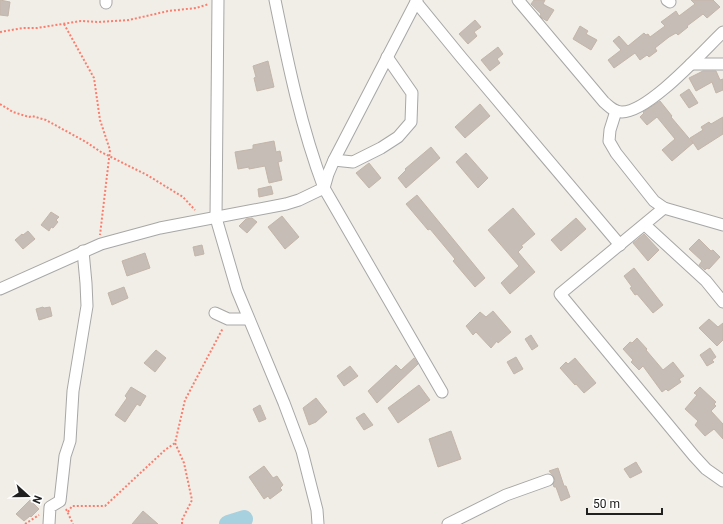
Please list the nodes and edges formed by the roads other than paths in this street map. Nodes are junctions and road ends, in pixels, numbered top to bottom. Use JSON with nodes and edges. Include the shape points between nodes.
{"nodes":[{"id":1,"x":275,"y":0,"type":"edge"},
{"id":2,"x":218,"y":1,"type":"edge"},
{"id":3,"x":416,"y":1,"type":"edge"},
{"id":4,"x":524,"y":2,"type":"edge"},
{"id":5,"x":723,"y":32,"type":"edge"},
{"id":6,"x":388,"y":57,"type":"junction"},
{"id":7,"x":691,"y":64,"type":"junction"},
{"id":8,"x":723,"y":64,"type":"edge"},
{"id":9,"x":616,"y":111,"type":"junction"},
{"id":10,"x":334,"y":160,"type":"junction"},
{"id":11,"x":324,"y":188,"type":"junction"},
{"id":12,"x":664,"y":208,"type":"junction"},
{"id":13,"x":210,"y":218,"type":"junction"},
{"id":14,"x":645,"y":224,"type":"junction"},
{"id":15,"x":723,"y":225,"type":"edge"},
{"id":16,"x":620,"y":245,"type":"junction"},
{"id":17,"x":83,"y":251,"type":"junction"},
{"id":18,"x":0,"y":289,"type":"edge"},
{"id":19,"x":723,"y":302,"type":"edge"},
{"id":20,"x":215,"y":313,"type":"dead end"},
{"id":21,"x":248,"y":319,"type":"junction"},
{"id":22,"x":442,"y":392,"type":"dead end"},
{"id":23,"x":548,"y":480,"type":"dead end"},
{"id":24,"x":723,"y":481,"type":"edge"},
{"id":25,"x":49,"y":524,"type":"edge"},
{"id":26,"x":318,"y":524,"type":"edge"},
{"id":27,"x":448,"y":524,"type":"edge"}],
"edges":[{"from":1,"to":11,"type":"street","via":[[301,120]]},
{"from":2,"to":13,"type":"street"},
{"from":3,"to":6,"type":"street"},
{"from":3,"to":16,"type":"street"},
{"from":4,"to":9,"type":"street","via":[[604,102]]},
{"from":5,"to":7,"type":"street"},
{"from":6,"to":10,"type":"street"},
{"from":6,"to":10,"type":"street","via":[[412,93],[411,122],[398,137],[353,162]]},
{"from":7,"to":8,"type":"street"},
{"from":7,"to":9,"type":"street","via":[[662,90],[632,111]]},
{"from":9,"to":12,"type":"street","via":[[609,141],[654,201]]},
{"from":10,"to":11,"type":"street"},
{"from":11,"to":13,"type":"street","via":[[286,204]]},
{"from":11,"to":22,"type":"street"},
{"from":12,"to":14,"type":"street"},
{"from":12,"to":15,"type":"street"},
{"from":13,"to":17,"type":"street","via":[[160,228]]},
{"from":13,"to":21,"type":"street"},
{"from":14,"to":16,"type":"street"},
{"from":14,"to":19,"type":"street","via":[[706,280]]},
{"from":16,"to":24,"type":"street","via":[[560,294],[694,456],[706,469]]},
{"from":17,"to":18,"type":"street"},
{"from":17,"to":25,"type":"street","via":[[87,306],[73,391],[70,441],[60,501],[50,507]]},
{"from":20,"to":21,"type":"street","via":[[228,319]]},
{"from":21,"to":26,"type":"street","via":[[302,451]]},
{"from":23,"to":27,"type":"street","via":[[506,495]]}]}
